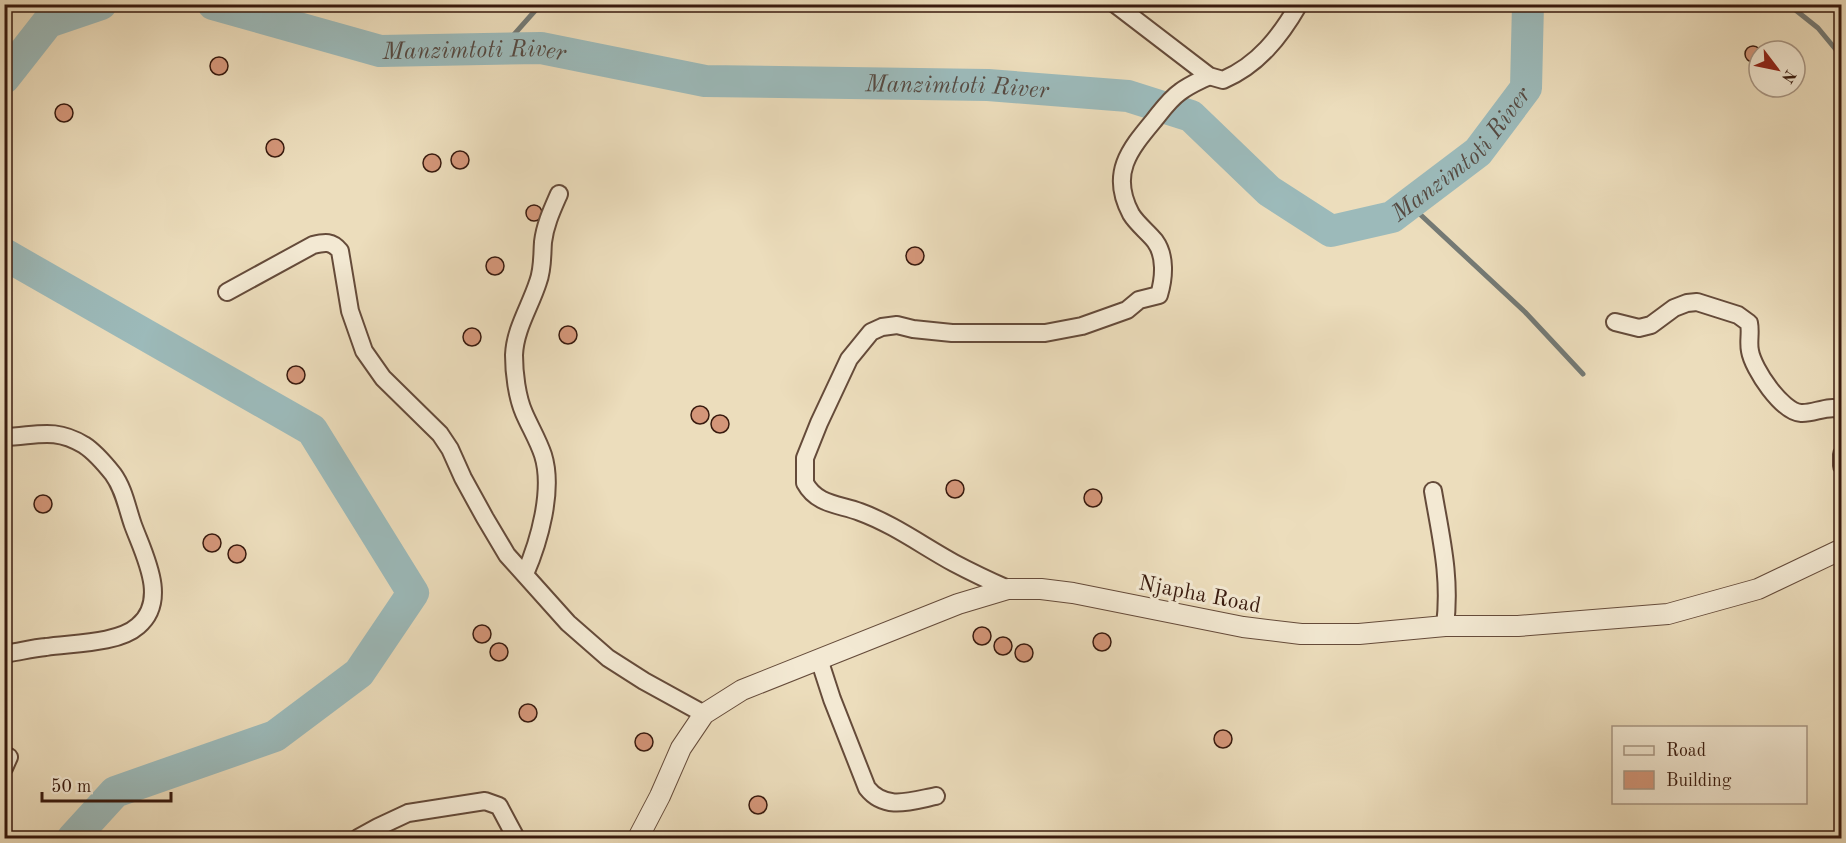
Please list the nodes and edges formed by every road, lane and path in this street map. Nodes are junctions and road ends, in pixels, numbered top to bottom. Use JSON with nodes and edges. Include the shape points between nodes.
{"nodes":[{"id":1,"x":1115,"y":4,"type":"edge"},
{"id":2,"x":1299,"y":4,"type":"edge"},
{"id":3,"x":1209,"y":76,"type":"junction"},
{"id":4,"x":559,"y":194,"type":"dead end"},
{"id":5,"x":226,"y":292,"type":"dead end"},
{"id":6,"x":1616,"y":322,"type":"dead end"},
{"id":7,"x":1842,"y":410,"type":"edge"},
{"id":8,"x":4,"y":437,"type":"edge"},
{"id":9,"x":1842,"y":454,"type":"edge"},
{"id":10,"x":1842,"y":466,"type":"edge"},
{"id":11,"x":1433,"y":491,"type":"dead end"},
{"id":12,"x":1842,"y":549,"type":"edge"},
{"id":13,"x":525,"y":574,"type":"junction"},
{"id":14,"x":1008,"y":589,"type":"junction"},
{"id":15,"x":1445,"y":626,"type":"junction"},
{"id":16,"x":10,"y":653,"type":"dead end"},
{"id":17,"x":819,"y":659,"type":"junction"},
{"id":18,"x":704,"y":714,"type":"junction"},
{"id":19,"x":936,"y":796,"type":"dead end"},
{"id":20,"x":358,"y":838,"type":"edge"},
{"id":21,"x":516,"y":838,"type":"edge"},
{"id":22,"x":638,"y":838,"type":"edge"}],
"edges":[{"from":1,"to":3,"type":"street"},
{"from":2,"to":3,"type":"street","via":[[1257,60],[1223,80]]},
{"from":3,"to":14,"type":"street","via":[[1173,97],[1129,152],[1122,172],[1131,213],[1161,251],[1163,274],[1159,295],[1082,326],[1045,333],[952,333],[897,326],[871,332],[849,359],[805,458],[805,483],[819,499],[860,512]]},
{"from":4,"to":13,"type":"street","via":[[543,240],[539,280],[521,322],[514,356],[523,411],[542,452],[546,474],[543,517]]},
{"from":5,"to":13,"type":"street","via":[[313,245],[335,245],[340,251],[350,311],[364,351],[383,378],[440,434],[490,528]]},
{"from":6,"to":7,"type":"street","via":[[1645,327],[1674,308],[1697,302],[1738,315],[1749,323],[1750,351],[1761,377],[1791,410]]},
{"from":8,"to":16,"type":"street","via":[[51,433],[75,440],[96,455],[114,475],[127,502],[153,584],[151,608],[136,629],[97,642]]},
{"from":9,"to":10,"type":"street"},
{"from":11,"to":15,"type":"street","via":[[1447,573]]},
{"from":12,"to":15,"type":"street","name":"Njapha Road","via":[[1758,590],[1668,614],[1518,626]]},
{"from":13,"to":18,"type":"street","via":[[568,623],[608,658]]},
{"from":14,"to":15,"type":"street","name":"Njapha Road","via":[[1073,593],[1243,627],[1301,634],[1359,634]]},
{"from":14,"to":17,"type":"street","name":"Njapha Road","via":[[958,604]]},
{"from":17,"to":18,"type":"street","name":"Njapha Road","via":[[742,690]]},
{"from":17,"to":19,"type":"street","via":[[873,796],[889,803]]},
{"from":18,"to":22,"type":"street","name":"Njapha Road","via":[[681,748]]},
{"from":20,"to":21,"type":"street","via":[[408,813],[485,801],[500,806]]}]}
